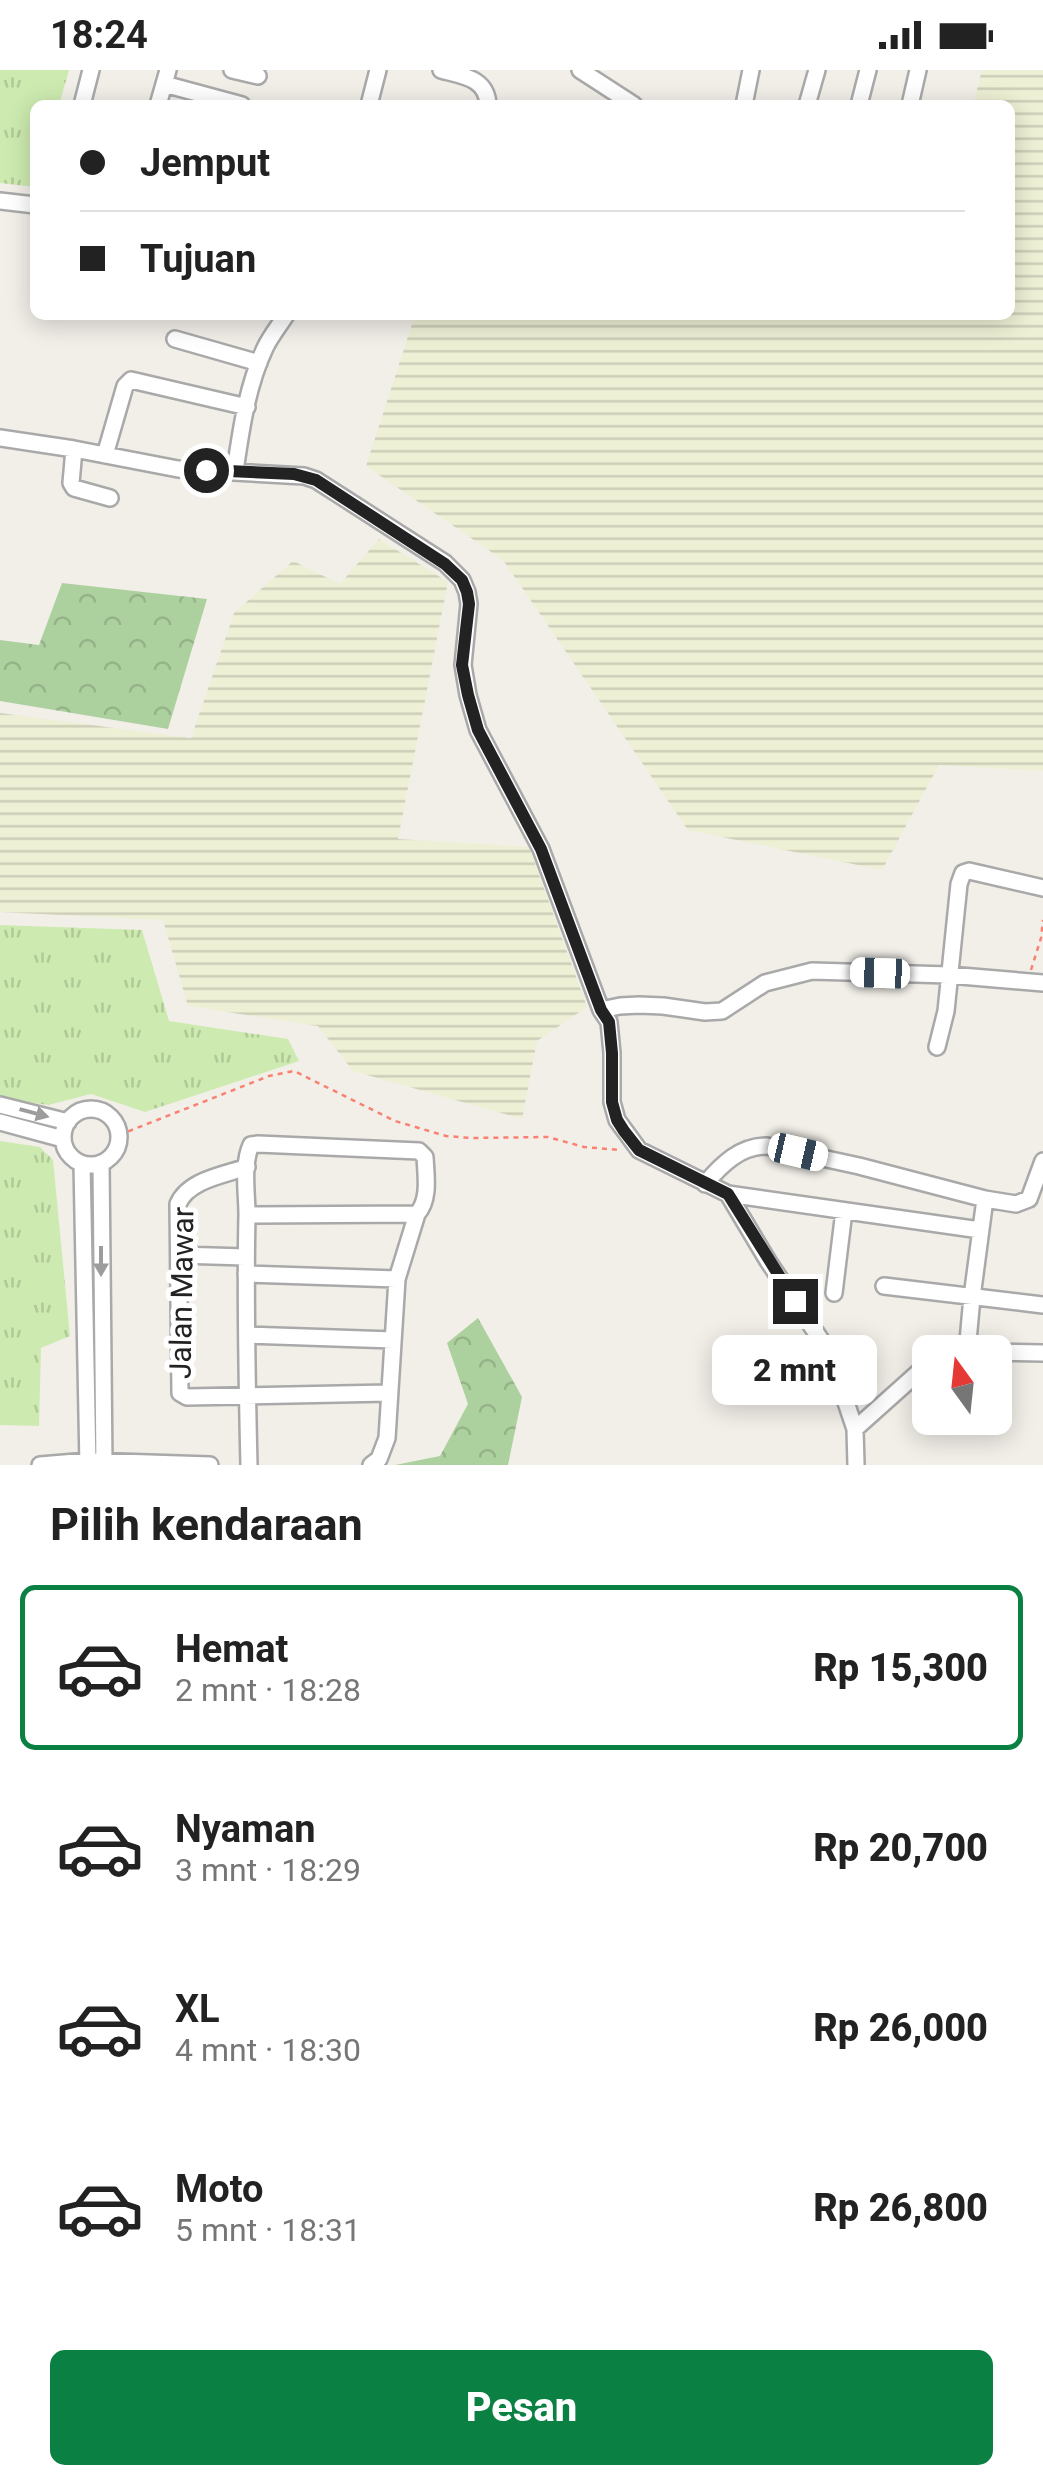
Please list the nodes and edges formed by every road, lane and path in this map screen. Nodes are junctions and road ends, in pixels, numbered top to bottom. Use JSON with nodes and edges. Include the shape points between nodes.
{"nodes":[{"id":1,"x":91,"y":70,"type":"edge"},
{"id":2,"x":232,"y":70,"type":"edge"},
{"id":3,"x":378,"y":70,"type":"edge"},
{"id":4,"x":441,"y":70,"type":"edge"},
{"id":5,"x":580,"y":70,"type":"edge"},
{"id":6,"x":751,"y":70,"type":"edge"},
{"id":7,"x":817,"y":70,"type":"edge"},
{"id":8,"x":868,"y":70,"type":"edge"},
{"id":9,"x":918,"y":70,"type":"edge"},
{"id":10,"x":258,"y":76,"type":"dead end"},
{"id":11,"x":166,"y":77,"type":"edge"},
{"id":12,"x":83,"y":100,"type":"edge"},
{"id":13,"x":228,"y":100,"type":"edge"},
{"id":14,"x":370,"y":100,"type":"edge"},
{"id":15,"x":487,"y":100,"type":"edge"},
{"id":16,"x":629,"y":100,"type":"edge"},
{"id":17,"x":745,"y":100,"type":"edge"},
{"id":18,"x":809,"y":100,"type":"edge"},
{"id":19,"x":860,"y":100,"type":"edge"},
{"id":20,"x":911,"y":100,"type":"edge"},
{"id":21,"x":0,"y":201,"type":"edge"},
{"id":22,"x":30,"y":204,"type":"edge"},
{"id":23,"x":280,"y":320,"type":"edge"},
{"id":24,"x":175,"y":338,"type":"dead end"},
{"id":25,"x":259,"y":363,"type":"junction"},
{"id":26,"x":247,"y":407,"type":"junction"},
{"id":27,"x":0,"y":438,"type":"edge"},
{"id":28,"x":74,"y":449,"type":"junction"},
{"id":29,"x":106,"y":455,"type":"junction"},
{"id":30,"x":235,"y":471,"type":"junction"},
{"id":31,"x":110,"y":498,"type":"dead end"},
{"id":32,"x":1043,"y":888,"type":"edge"},
{"id":33,"x":1043,"y":920,"type":"edge"},
{"id":34,"x":949,"y":975,"type":"junction"},
{"id":35,"x":1035,"y":982,"type":"edge"},
{"id":36,"x":601,"y":1010,"type":"junction"},
{"id":37,"x":937,"y":1047,"type":"dead end"},
{"id":38,"x":0,"y":1105,"type":"edge"},
{"id":39,"x":0,"y":1122,"type":"edge"},
{"id":40,"x":68,"y":1122,"type":"junction"},
{"id":41,"x":119,"y":1136,"type":"junction"},
{"id":42,"x":63,"y":1139,"type":"junction"},
{"id":43,"x":639,"y":1150,"type":"junction"},
{"id":44,"x":1043,"y":1161,"type":"edge"},
{"id":45,"x":101,"y":1163,"type":"junction"},
{"id":46,"x":82,"y":1164,"type":"junction"},
{"id":47,"x":247,"y":1167,"type":"junction"},
{"id":48,"x":705,"y":1184,"type":"junction"},
{"id":49,"x":728,"y":1194,"type":"junction"},
{"id":50,"x":985,"y":1199,"type":"junction"},
{"id":51,"x":844,"y":1211,"type":"junction"},
{"id":52,"x":417,"y":1214,"type":"junction"},
{"id":53,"x":247,"y":1215,"type":"junction"},
{"id":54,"x":980,"y":1230,"type":"junction"},
{"id":55,"x":178,"y":1255,"type":"junction"},
{"id":56,"x":246,"y":1256,"type":"junction"},
{"id":57,"x":246,"y":1274,"type":"junction"},
{"id":58,"x":396,"y":1279,"type":"junction"},
{"id":59,"x":884,"y":1286,"type":"dead end"},
{"id":60,"x":834,"y":1293,"type":"dead end"},
{"id":61,"x":972,"y":1297,"type":"junction"},
{"id":62,"x":1043,"y":1305,"type":"edge"},
{"id":63,"x":246,"y":1335,"type":"junction"},
{"id":64,"x":969,"y":1335,"type":"edge"},
{"id":65,"x":394,"y":1340,"type":"junction"},
{"id":66,"x":1012,"y":1352,"type":"edge"},
{"id":67,"x":1043,"y":1353,"type":"edge"},
{"id":68,"x":912,"y":1378,"type":"edge"},
{"id":69,"x":388,"y":1393,"type":"junction"},
{"id":70,"x":248,"y":1397,"type":"junction"},
{"id":71,"x":855,"y":1429,"type":"junction"},
{"id":72,"x":96,"y":1463,"type":"edge"},
{"id":73,"x":40,"y":1465,"type":"edge"},
{"id":74,"x":210,"y":1465,"type":"edge"},
{"id":75,"x":249,"y":1465,"type":"edge"},
{"id":76,"x":371,"y":1465,"type":"edge"},
{"id":77,"x":856,"y":1465,"type":"edge"}],
"edges":[{"from":1,"to":12,"type":"street"},
{"from":2,"to":10,"type":"street"},
{"from":3,"to":14,"type":"street"},
{"from":4,"to":15,"type":"street","via":[[474,78]]},
{"from":5,"to":16,"type":"street"},
{"from":6,"to":17,"type":"street"},
{"from":7,"to":18,"type":"street"},
{"from":8,"to":19,"type":"street"},
{"from":9,"to":20,"type":"street"},
{"from":11,"to":13,"type":"street"},
{"from":21,"to":22,"type":"street"},
{"from":23,"to":25,"type":"street"},
{"from":24,"to":25,"type":"street"},
{"from":25,"to":26,"type":"street"},
{"from":26,"to":29,"type":"street","via":[[128,381]]},
{"from":26,"to":30,"type":"street"},
{"from":27,"to":28,"type":"street"},
{"from":28,"to":29,"type":"street"},
{"from":28,"to":31,"type":"street","via":[[74,488]]},
{"from":29,"to":30,"type":"street","via":[[178,469]]},
{"from":30,"to":36,"type":"street","via":[[316,480],[462,580],[469,604],[462,665],[478,730],[541,849]]},
{"from":32,"to":34,"type":"street","via":[[962,873]]},
{"from":33,"to":35,"type":"path"},
{"from":34,"to":35,"type":"street"},
{"from":34,"to":36,"type":"street","via":[[812,971],[764,983],[722,1011]]},
{"from":34,"to":37,"type":"street"},
{"from":36,"to":43,"type":"street","via":[[611,1038],[612,1102]]},
{"from":38,"to":40,"type":"street","one_way":true},
{"from":39,"to":42,"type":"street"},
{"from":40,"to":41,"type":"street","via":[[86,1110],[100,1111]]},
{"from":40,"to":42,"type":"street"},
{"from":41,"to":43,"type":"path","via":[[294,1071],[395,1121],[446,1136],[548,1137]]},
{"from":41,"to":45,"type":"street","via":[[115,1153]]},
{"from":42,"to":46,"type":"street"},
{"from":43,"to":48,"type":"street"},
{"from":44,"to":50,"type":"street","via":[[1026,1202]]},
{"from":45,"to":46,"type":"street"},
{"from":45,"to":72,"type":"street","one_way":true},
{"from":46,"to":72,"type":"street"},
{"from":47,"to":52,"type":"street","via":[[252,1145],[418,1151],[425,1157],[426,1195]]},
{"from":47,"to":53,"type":"street"},
{"from":47,"to":55,"type":"street","name":"Jalan Mawar","via":[[182,1194]]},
{"from":48,"to":49,"type":"street"},
{"from":48,"to":50,"type":"street","via":[[733,1157],[767,1146]]},
{"from":49,"to":51,"type":"street"},
{"from":49,"to":71,"type":"street","via":[[829,1352]]},
{"from":50,"to":54,"type":"street"},
{"from":51,"to":54,"type":"street"},
{"from":51,"to":60,"type":"street"},
{"from":52,"to":53,"type":"street"},
{"from":52,"to":58,"type":"street"},
{"from":53,"to":56,"type":"street"},
{"from":54,"to":61,"type":"street"},
{"from":55,"to":56,"type":"street"},
{"from":55,"to":70,"type":"street","name":"Jalan Mawar","via":[[180,1393]]},
{"from":56,"to":57,"type":"street"},
{"from":57,"to":58,"type":"street"},
{"from":57,"to":63,"type":"street"},
{"from":58,"to":65,"type":"street"},
{"from":59,"to":61,"type":"street"},
{"from":61,"to":62,"type":"street"},
{"from":61,"to":64,"type":"street"},
{"from":63,"to":65,"type":"street"},
{"from":63,"to":70,"type":"street"},
{"from":65,"to":69,"type":"street"},
{"from":66,"to":67,"type":"street"},
{"from":68,"to":71,"type":"street"},
{"from":69,"to":70,"type":"street"},
{"from":69,"to":76,"type":"street","via":[[387,1438]]},
{"from":70,"to":75,"type":"street"},
{"from":71,"to":77,"type":"street"},
{"from":72,"to":73,"type":"street"},
{"from":72,"to":74,"type":"street"}]}
